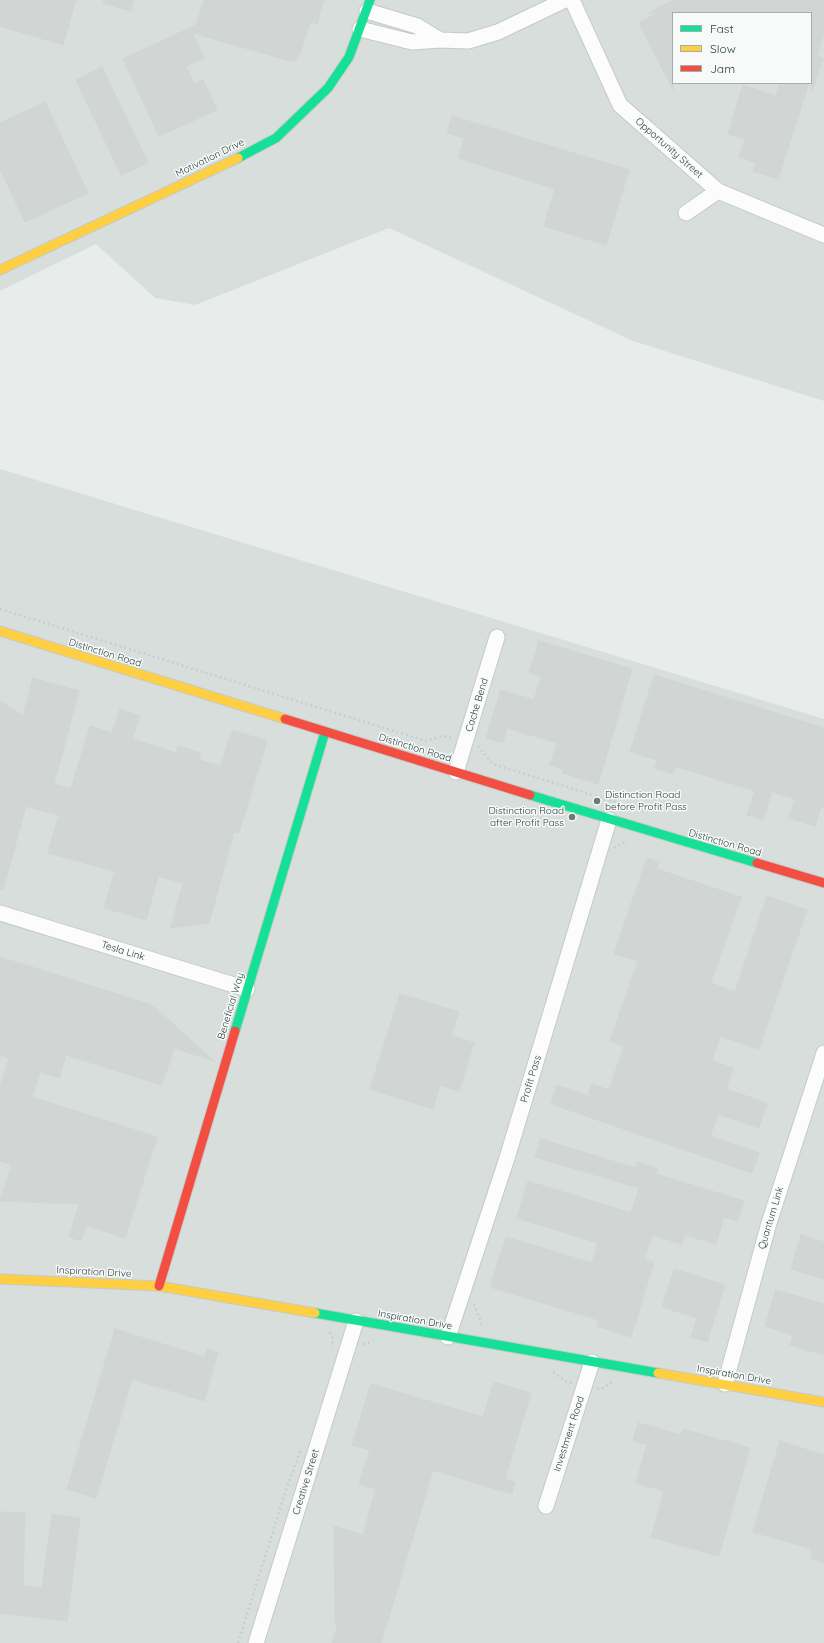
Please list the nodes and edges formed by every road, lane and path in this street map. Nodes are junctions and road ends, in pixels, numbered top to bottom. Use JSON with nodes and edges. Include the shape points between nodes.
{"nodes":[{"id":1,"x":565,"y":0,"type":"edge"},
{"id":2,"x":572,"y":0,"type":"edge"},
{"id":3,"x":368,"y":6,"type":"edge"},
{"id":4,"x":360,"y":29,"type":"junction"},
{"id":5,"x":440,"y":40,"type":"junction"},
{"id":6,"x":718,"y":191,"type":"junction"},
{"id":7,"x":686,"y":213,"type":"dead end"},
{"id":8,"x":824,"y":235,"type":"edge"},
{"id":9,"x":0,"y":270,"type":"edge"},
{"id":10,"x":0,"y":609,"type":"edge"},
{"id":11,"x":0,"y":631,"type":"edge"},
{"id":12,"x":497,"y":637,"type":"dead end"},
{"id":13,"x":324,"y":732,"type":"junction"},
{"id":14,"x":465,"y":742,"type":"junction"},
{"id":15,"x":456,"y":772,"type":"junction"},
{"id":16,"x":649,"y":813,"type":"dead end"},
{"id":17,"x":609,"y":820,"type":"junction"},
{"id":18,"x":824,"y":883,"type":"edge"},
{"id":19,"x":0,"y":913,"type":"edge"},
{"id":20,"x":247,"y":989,"type":"junction"},
{"id":21,"x":824,"y":1053,"type":"edge"},
{"id":22,"x":0,"y":1279,"type":"edge"},
{"id":23,"x":159,"y":1286,"type":"junction"},
{"id":24,"x":356,"y":1321,"type":"junction"},
{"id":25,"x":324,"y":1328,"type":"dead end"},
{"id":26,"x":448,"y":1337,"type":"junction"},
{"id":27,"x":332,"y":1352,"type":"dead end"},
{"id":28,"x":592,"y":1362,"type":"junction"},
{"id":29,"x":725,"y":1384,"type":"junction"},
{"id":30,"x":824,"y":1402,"type":"edge"},
{"id":31,"x":302,"y":1444,"type":"dead end"},
{"id":32,"x":546,"y":1506,"type":"dead end"},
{"id":33,"x":238,"y":1643,"type":"edge"},
{"id":34,"x":256,"y":1643,"type":"edge"}],
"edges":[{"from":1,"to":5,"type":"street","via":[[498,32],[468,41]]},
{"from":2,"to":6,"type":"street","name":"Opportunity Street","via":[[620,105]]},
{"from":3,"to":4,"type":"street","name":"Motivation Drive"},
{"from":3,"to":5,"type":"street","via":[[417,26]]},
{"from":4,"to":5,"type":"street","via":[[412,42]]},
{"from":4,"to":9,"type":"street","name":"Motivation Drive","via":[[349,57],[328,88],[276,138]]},
{"from":6,"to":7,"type":"street"},
{"from":6,"to":8,"type":"street","name":"Opportunity Street"},
{"from":10,"to":14,"type":"path","via":[[426,741],[443,736]]},
{"from":11,"to":13,"type":"street","name":"Distinction Road"},
{"from":12,"to":14,"type":"street","name":"Cache Bend"},
{"from":13,"to":15,"type":"street","name":"Distinction Road"},
{"from":13,"to":20,"type":"street","name":"Beneficial Way"},
{"from":14,"to":15,"type":"street","name":"Cache Bend"},
{"from":14,"to":16,"type":"path","via":[[479,746],[493,764]]},
{"from":15,"to":17,"type":"street","name":"Distinction Road"},
{"from":17,"to":18,"type":"street","name":"Distinction Road"},
{"from":17,"to":26,"type":"street","name":"Profit Pass","via":[[507,1158]]},
{"from":19,"to":20,"type":"street","name":"Tesla Link"},
{"from":20,"to":23,"type":"street","name":"Beneficial Way"},
{"from":21,"to":29,"type":"street","name":"Quantum Link","via":[[769,1223]]},
{"from":22,"to":23,"type":"street","name":"Inspiration Drive"},
{"from":23,"to":24,"type":"street","name":"Inspiration Drive"},
{"from":24,"to":26,"type":"street","name":"Inspiration Drive"},
{"from":24,"to":34,"type":"street","name":"Creative Street"},
{"from":25,"to":27,"type":"path","via":[[333,1340]]},
{"from":26,"to":28,"type":"street","name":"Inspiration Drive"},
{"from":28,"to":29,"type":"street","name":"Inspiration Drive"},
{"from":28,"to":32,"type":"street","name":"Investment Road"},
{"from":29,"to":30,"type":"street","name":"Inspiration Drive"},
{"from":31,"to":33,"type":"path"}]}
